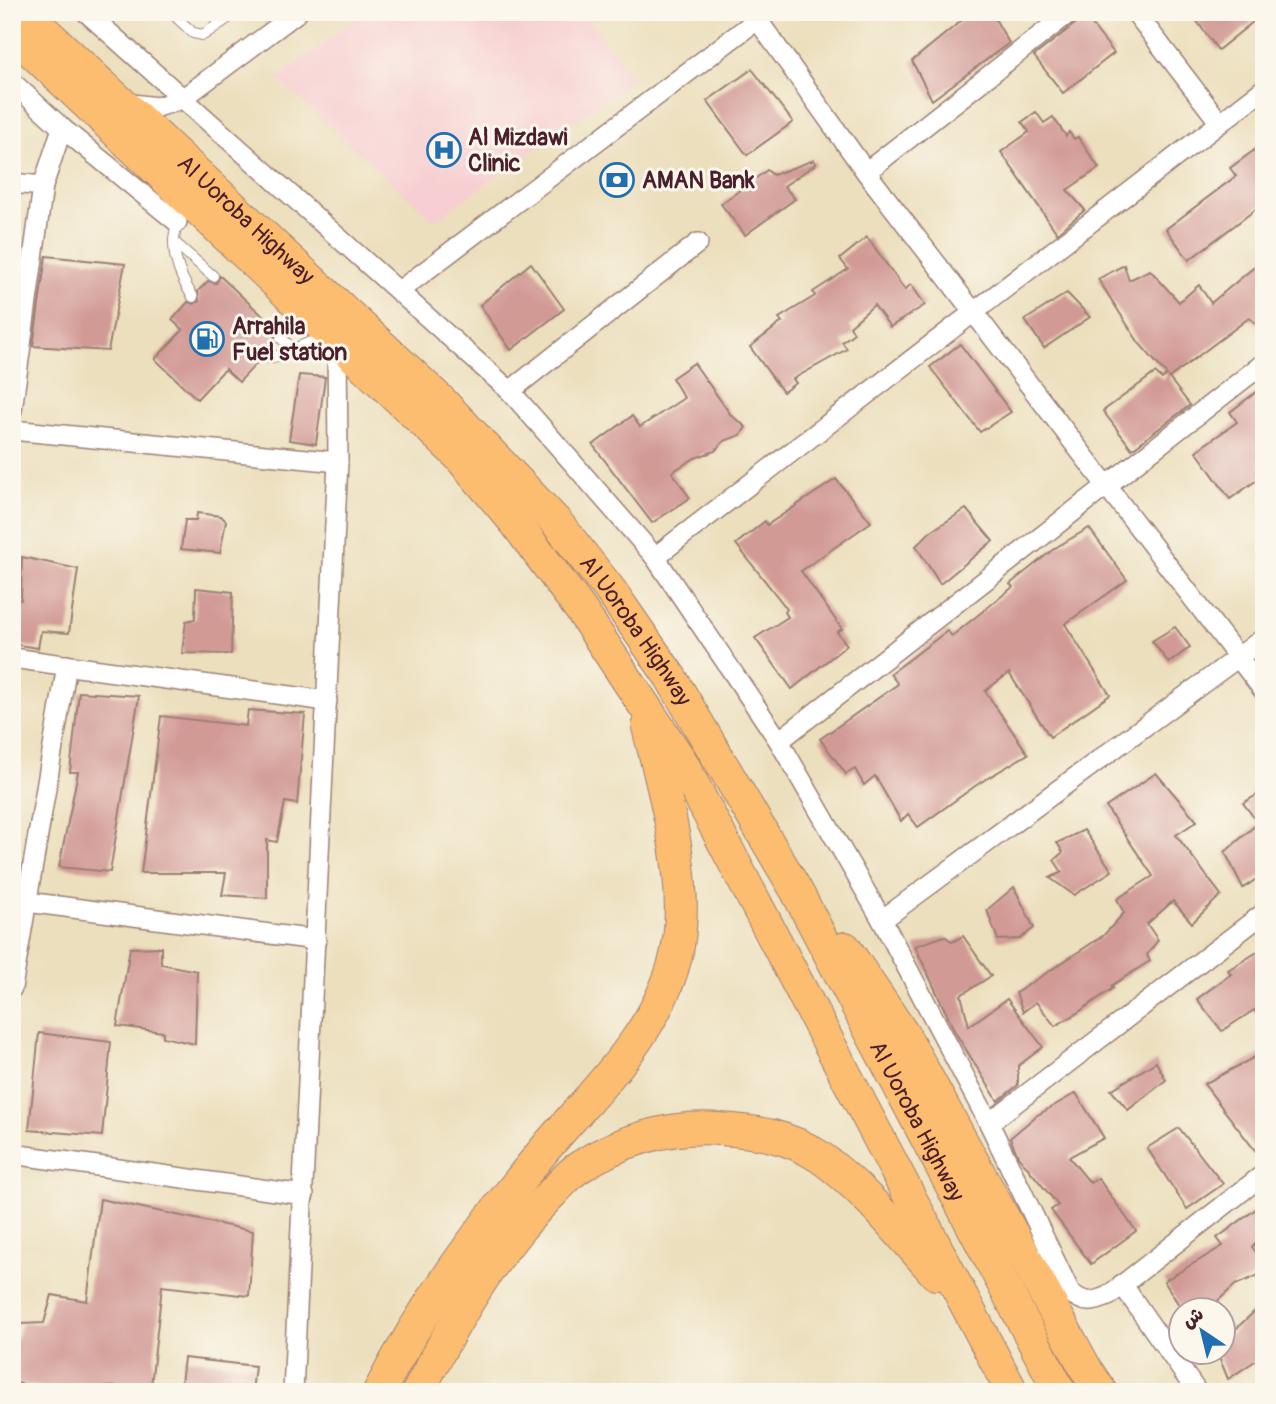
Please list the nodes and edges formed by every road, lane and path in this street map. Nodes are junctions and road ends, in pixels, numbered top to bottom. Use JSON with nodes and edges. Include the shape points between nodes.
{"nodes":[{"id":1,"x":24,"y":12,"type":"edge"},
{"id":2,"x":86,"y":12,"type":"edge"},
{"id":3,"x":171,"y":12,"type":"edge"},
{"id":4,"x":237,"y":12,"type":"edge"},
{"id":5,"x":298,"y":12,"type":"edge"},
{"id":6,"x":1070,"y":12,"type":"edge"},
{"id":7,"x":1135,"y":12,"type":"edge"},
{"id":8,"x":760,"y":15,"type":"edge"},
{"id":9,"x":12,"y":33,"type":"edge"},
{"id":10,"x":12,"y":82,"type":"edge"},
{"id":11,"x":1264,"y":89,"type":"edge"},
{"id":12,"x":182,"y":99,"type":"junction"},
{"id":13,"x":123,"y":103,"type":"junction"},
{"id":14,"x":1220,"y":123,"type":"junction"},
{"id":15,"x":62,"y":128,"type":"junction"},
{"id":16,"x":866,"y":172,"type":"junction"},
{"id":17,"x":12,"y":183,"type":"edge"},
{"id":18,"x":43,"y":186,"type":"junction"},
{"id":19,"x":186,"y":212,"type":"junction"},
{"id":20,"x":174,"y":242,"type":"junction"},
{"id":21,"x":698,"y":243,"type":"dead end"},
{"id":22,"x":213,"y":276,"type":"dead end"},
{"id":23,"x":399,"y":291,"type":"junction"},
{"id":24,"x":193,"y":297,"type":"dead end"},
{"id":25,"x":975,"y":311,"type":"junction"},
{"id":26,"x":334,"y":337,"type":"junction"},
{"id":27,"x":281,"y":338,"type":"dead end"},
{"id":28,"x":294,"y":350,"type":"junction"},
{"id":29,"x":263,"y":357,"type":"dead end"},
{"id":30,"x":1264,"y":363,"type":"edge"},
{"id":31,"x":510,"y":391,"type":"junction"},
{"id":32,"x":12,"y":410,"type":"edge"},
{"id":33,"x":12,"y":430,"type":"edge"},
{"id":34,"x":338,"y":462,"type":"junction"},
{"id":35,"x":1106,"y":483,"type":"junction"},
{"id":36,"x":655,"y":557,"type":"junction"},
{"id":37,"x":1264,"y":638,"type":"edge"},
{"id":38,"x":1238,"y":657,"type":"junction"},
{"id":39,"x":12,"y":658,"type":"edge"},
{"id":40,"x":67,"y":665,"type":"junction"},
{"id":41,"x":1264,"y":691,"type":"edge"},
{"id":42,"x":327,"y":701,"type":"junction"},
{"id":43,"x":642,"y":701,"type":"junction"},
{"id":44,"x":779,"y":741,"type":"junction"},
{"id":45,"x":796,"y":890,"type":"junction"},
{"id":46,"x":19,"y":900,"type":"edge"},
{"id":47,"x":1264,"y":913,"type":"edge"},
{"id":48,"x":882,"y":920,"type":"junction"},
{"id":49,"x":316,"y":940,"type":"junction"},
{"id":50,"x":12,"y":988,"type":"edge"},
{"id":51,"x":989,"y":1123,"type":"junction"},
{"id":52,"x":12,"y":1153,"type":"edge"},
{"id":53,"x":1264,"y":1174,"type":"edge"},
{"id":54,"x":304,"y":1195,"type":"junction"},
{"id":55,"x":1122,"y":1283,"type":"junction"},
{"id":56,"x":968,"y":1308,"type":"junction"},
{"id":57,"x":293,"y":1392,"type":"edge"},
{"id":58,"x":379,"y":1392,"type":"edge"},
{"id":59,"x":418,"y":1392,"type":"edge"},
{"id":60,"x":1012,"y":1392,"type":"edge"},
{"id":61,"x":1060,"y":1392,"type":"edge"},
{"id":62,"x":1101,"y":1392,"type":"edge"},
{"id":63,"x":1197,"y":1392,"type":"edge"}],
"edges":[{"from":1,"to":13,"type":"highway","name":"Al Uoroba Highway"},
{"from":2,"to":12,"type":"street"},
{"from":3,"to":4,"type":"lane","via":[[193,33],[203,35]]},
{"from":5,"to":12,"type":"street"},
{"from":6,"to":16,"type":"street"},
{"from":7,"to":14,"type":"street"},
{"from":8,"to":16,"type":"street"},
{"from":8,"to":23,"type":"street"},
{"from":9,"to":19,"type":"highway","name":"Al Uoroba Highway"},
{"from":10,"to":15,"type":"street"},
{"from":11,"to":14,"type":"street"},
{"from":12,"to":13,"type":"street","via":[[157,107]]},
{"from":12,"to":23,"type":"street"},
{"from":13,"to":45,"type":"highway","name":"Al Uoroba Highway","via":[[443,403],[557,523],[671,678]]},
{"from":14,"to":25,"type":"street"},
{"from":15,"to":18,"type":"street"},
{"from":15,"to":19,"type":"street"},
{"from":16,"to":25,"type":"street"},
{"from":17,"to":18,"type":"street"},
{"from":18,"to":32,"type":"street"},
{"from":19,"to":20,"type":"lane"},
{"from":19,"to":26,"type":"highway","name":"Al Uoroba Highway"},
{"from":20,"to":22,"type":"lane"},
{"from":20,"to":24,"type":"lane","via":[[178,275]]},
{"from":21,"to":31,"type":"street"},
{"from":23,"to":31,"type":"street"},
{"from":25,"to":35,"type":"street"},
{"from":25,"to":36,"type":"street"},
{"from":26,"to":28,"type":"lane"},
{"from":26,"to":34,"type":"street"},
{"from":26,"to":43,"type":"highway","name":"Al Uoroba Highway","via":[[458,455],[515,522]]},
{"from":27,"to":28,"type":"lane"},
{"from":28,"to":29,"type":"lane"},
{"from":30,"to":35,"type":"street"},
{"from":31,"to":36,"type":"street"},
{"from":33,"to":34,"type":"street"},
{"from":34,"to":42,"type":"street"},
{"from":35,"to":38,"type":"street"},
{"from":35,"to":44,"type":"street"},
{"from":36,"to":44,"type":"street"},
{"from":37,"to":38,"type":"street"},
{"from":38,"to":41,"type":"street"},
{"from":38,"to":48,"type":"street"},
{"from":39,"to":40,"type":"street"},
{"from":40,"to":42,"type":"street"},
{"from":40,"to":46,"type":"street"},
{"from":42,"to":49,"type":"street"},
{"from":43,"to":56,"type":"highway","name":"Al Uoroba Highway","via":[[700,795]]},
{"from":43,"to":58,"type":"highway","via":[[679,872],[681,913],[668,984],[654,1014],[610,1074],[467,1248],[401,1348]]},
{"from":44,"to":48,"type":"street"},
{"from":45,"to":61,"type":"highway","name":"Al Uoroba Highway"},
{"from":45,"to":62,"type":"highway","via":[[840,941],[905,1037]]},
{"from":46,"to":49,"type":"street"},
{"from":46,"to":50,"type":"street"},
{"from":47,"to":51,"type":"street"},
{"from":48,"to":51,"type":"street"},
{"from":49,"to":54,"type":"street"},
{"from":51,"to":55,"type":"street","via":[[1070,1292],[1080,1301],[1092,1303]]},
{"from":52,"to":54,"type":"street"},
{"from":53,"to":55,"type":"street"},
{"from":54,"to":57,"type":"street"},
{"from":55,"to":63,"type":"street"},
{"from":56,"to":59,"type":"highway","via":[[869,1200],[820,1158],[761,1131],[696,1127],[635,1140],[577,1168],[531,1213],[458,1314]]},
{"from":56,"to":60,"type":"highway","name":"Al Uoroba Highway"}]}
